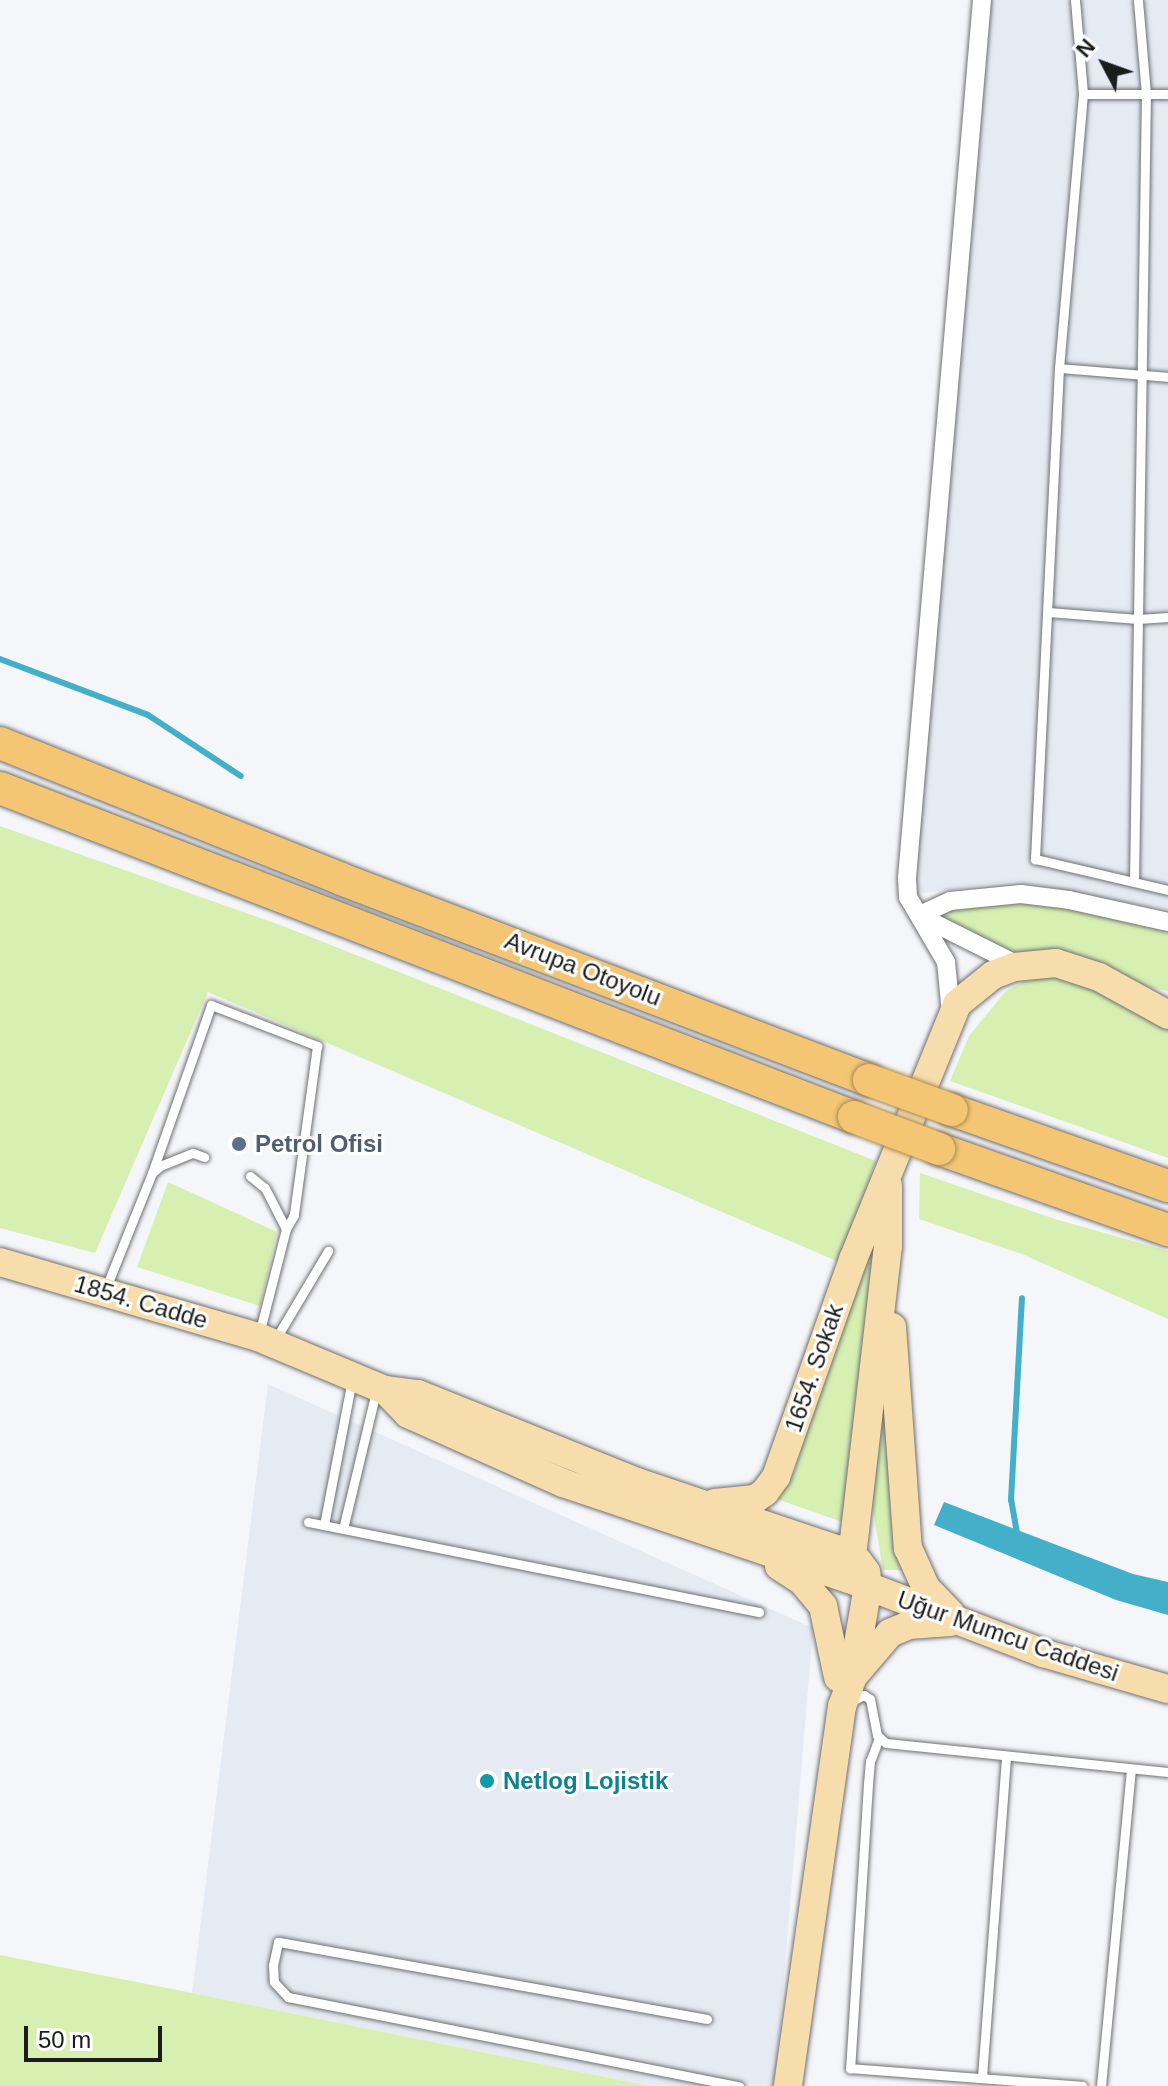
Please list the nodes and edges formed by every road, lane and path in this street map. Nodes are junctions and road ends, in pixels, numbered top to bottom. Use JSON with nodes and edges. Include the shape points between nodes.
{"nodes":[{"id":1,"x":982,"y":0,"type":"edge"},
{"id":2,"x":1075,"y":0,"type":"edge"},
{"id":3,"x":1138,"y":0,"type":"edge"},
{"id":4,"x":1083,"y":94,"type":"junction"},
{"id":5,"x":1146,"y":94,"type":"junction"},
{"id":6,"x":1168,"y":94,"type":"edge"},
{"id":7,"x":1059,"y":368,"type":"junction"},
{"id":8,"x":1141,"y":377,"type":"junction"},
{"id":9,"x":1168,"y":377,"type":"edge"},
{"id":10,"x":1048,"y":612,"type":"junction"},
{"id":11,"x":1168,"y":617,"type":"edge"},
{"id":12,"x":1138,"y":619,"type":"junction"},
{"id":13,"x":0,"y":743,"type":"edge"},
{"id":14,"x":0,"y":788,"type":"edge"},
{"id":15,"x":1134,"y":882,"type":"junction"},
{"id":16,"x":1168,"y":890,"type":"edge"},
{"id":17,"x":920,"y":915,"type":"junction"},
{"id":18,"x":1168,"y":922,"type":"edge"},
{"id":19,"x":1020,"y":966,"type":"junction"},
{"id":20,"x":1099,"y":977,"type":"junction"},
{"id":21,"x":1168,"y":991,"type":"edge"},
{"id":22,"x":951,"y":1013,"type":"junction"},
{"id":23,"x":1168,"y":1015,"type":"edge"},
{"id":24,"x":204,"y":1157,"type":"dead end"},
{"id":25,"x":889,"y":1166,"type":"junction"},
{"id":26,"x":152,"y":1173,"type":"junction"},
{"id":27,"x":250,"y":1176,"type":"dead end"},
{"id":28,"x":1168,"y":1186,"type":"edge"},
{"id":29,"x":286,"y":1229,"type":"junction"},
{"id":30,"x":1168,"y":1230,"type":"edge"},
{"id":31,"x":888,"y":1246,"type":"junction"},
{"id":32,"x":328,"y":1251,"type":"dead end"},
{"id":33,"x":0,"y":1262,"type":"edge"},
{"id":34,"x":105,"y":1291,"type":"junction"},
{"id":35,"x":271,"y":1342,"type":"junction"},
{"id":36,"x":372,"y":1384,"type":"junction"},
{"id":37,"x":686,"y":1500,"type":"junction"},
{"id":38,"x":308,"y":1522,"type":"dead end"},
{"id":39,"x":324,"y":1525,"type":"junction"},
{"id":40,"x":343,"y":1529,"type":"junction"},
{"id":41,"x":743,"y":1545,"type":"junction"},
{"id":42,"x":857,"y":1574,"type":"junction"},
{"id":43,"x":759,"y":1612,"type":"dead end"},
{"id":44,"x":959,"y":1622,"type":"junction"},
{"id":45,"x":845,"y":1678,"type":"junction"},
{"id":46,"x":1168,"y":1689,"type":"edge"},
{"id":47,"x":842,"y":1706,"type":"junction"},
{"id":48,"x":879,"y":1738,"type":"junction"},
{"id":49,"x":1006,"y":1756,"type":"junction"},
{"id":50,"x":1131,"y":1769,"type":"junction"},
{"id":51,"x":1168,"y":1772,"type":"edge"},
{"id":52,"x":707,"y":2019,"type":"dead end"},
{"id":53,"x":982,"y":2077,"type":"junction"},
{"id":54,"x":739,"y":2086,"type":"edge"},
{"id":55,"x":788,"y":2086,"type":"edge"},
{"id":56,"x":1082,"y":2086,"type":"edge"},
{"id":57,"x":1101,"y":2086,"type":"edge"}],
"edges":[{"from":1,"to":17,"type":"street","via":[[907,878],[908,897]]},
{"from":2,"to":4,"type":"lane"},
{"from":3,"to":5,"type":"lane"},
{"from":4,"to":5,"type":"lane"},
{"from":4,"to":7,"type":"lane"},
{"from":5,"to":6,"type":"lane"},
{"from":5,"to":8,"type":"lane"},
{"from":7,"to":8,"type":"lane"},
{"from":7,"to":10,"type":"lane"},
{"from":8,"to":9,"type":"lane"},
{"from":8,"to":12,"type":"lane"},
{"from":10,"to":12,"type":"lane"},
{"from":10,"to":15,"type":"lane","via":[[1035,859]]},
{"from":11,"to":12,"type":"lane"},
{"from":12,"to":15,"type":"lane"},
{"from":13,"to":28,"type":"highway","name":"Avrupa Otoyolu","bridge":true,"via":[[869,1080]]},
{"from":14,"to":30,"type":"highway","name":"Avrupa Otoyolu","bridge":true,"via":[[854,1117]]},
{"from":15,"to":16,"type":"lane"},
{"from":17,"to":18,"type":"street","via":[[950,901],[1021,894]]},
{"from":17,"to":19,"type":"street"},
{"from":17,"to":22,"type":"street","via":[[946,962]]},
{"from":19,"to":20,"type":"main road","name":"1654. Sokak","via":[[1064,964]]},
{"from":19,"to":22,"type":"main road","name":"1654. Sokak","via":[[980,982]]},
{"from":20,"to":21,"type":"main road"},
{"from":20,"to":23,"type":"main road","name":"1654. Sokak"},
{"from":22,"to":25,"type":"main road","name":"1654. Sokak"},
{"from":24,"to":26,"type":"lane","via":[[193,1153]]},
{"from":25,"to":31,"type":"main road","name":"1654. Sokak"},
{"from":25,"to":37,"type":"main road","name":"1654. Sokak","via":[[773,1482],[747,1501]]},
{"from":26,"to":29,"type":"lane","via":[[211,1005],[317,1046],[294,1215]]},
{"from":26,"to":34,"type":"lane"},
{"from":27,"to":29,"type":"lane","via":[[265,1188]]},
{"from":29,"to":35,"type":"lane"},
{"from":31,"to":42,"type":"main road","name":"1654. Sokak"},
{"from":31,"to":44,"type":"main road","via":[[908,1548],[926,1588]]},
{"from":32,"to":35,"type":"lane"},
{"from":33,"to":34,"type":"main road","name":"1854. Cadde"},
{"from":34,"to":35,"type":"main road","name":"1854. Cadde"},
{"from":35,"to":36,"type":"main road","name":"1854. Cadde"},
{"from":36,"to":37,"type":"main road","via":[[418,1394]]},
{"from":36,"to":39,"type":"lane"},
{"from":36,"to":40,"type":"lane"},
{"from":36,"to":41,"type":"main road","via":[[408,1414],[524,1467]]},
{"from":37,"to":42,"type":"main road"},
{"from":38,"to":39,"type":"lane"},
{"from":39,"to":40,"type":"lane"},
{"from":40,"to":43,"type":"lane"},
{"from":41,"to":42,"type":"main road"},
{"from":41,"to":45,"type":"main road","via":[[796,1576],[818,1599]]},
{"from":42,"to":44,"type":"main road","name":"Uğur Mumcu Caddesi"},
{"from":42,"to":45,"type":"main road","name":"1654. Sokak"},
{"from":44,"to":45,"type":"main road","via":[[899,1628]]},
{"from":44,"to":46,"type":"main road","name":"Uğur Mumcu Caddesi","via":[[1073,1663]]},
{"from":45,"to":47,"type":"main road"},
{"from":47,"to":48,"type":"lane","via":[[868,1697]]},
{"from":47,"to":55,"type":"main road"},
{"from":48,"to":49,"type":"lane"},
{"from":48,"to":53,"type":"lane","via":[[870,1761],[850,2068]]},
{"from":49,"to":50,"type":"lane"},
{"from":49,"to":53,"type":"lane"},
{"from":50,"to":51,"type":"lane"},
{"from":50,"to":57,"type":"lane"},
{"from":52,"to":54,"type":"lane","via":[[278,1942],[273,1965],[274,1982],[288,1997]]},
{"from":53,"to":56,"type":"lane"}]}
